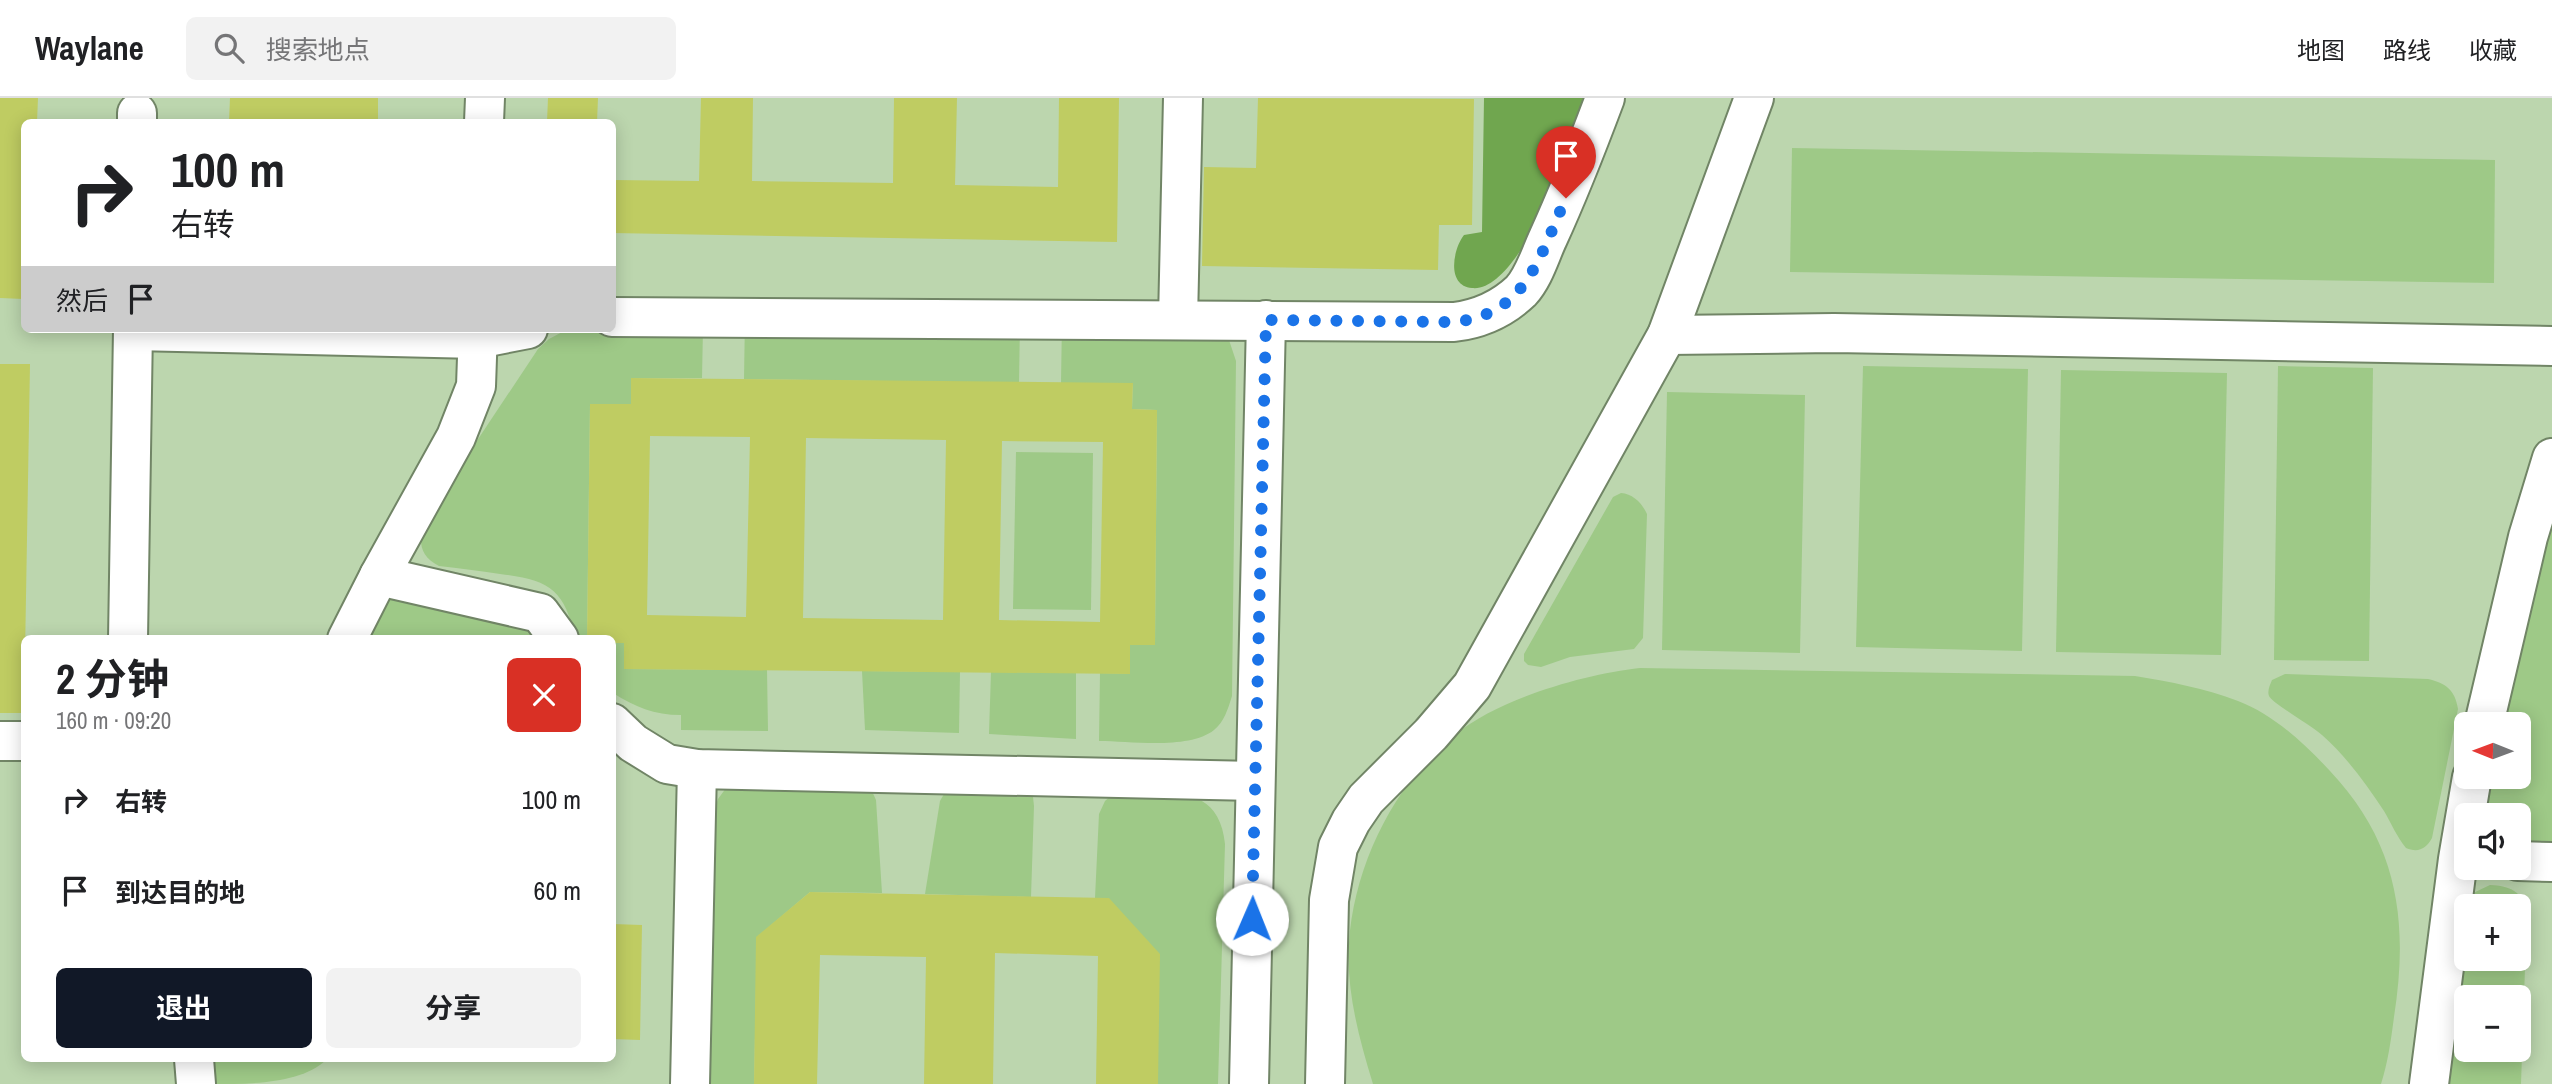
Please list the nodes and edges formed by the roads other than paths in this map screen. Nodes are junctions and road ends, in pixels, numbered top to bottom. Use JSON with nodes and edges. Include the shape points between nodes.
{"nodes":[{"id":1,"x":485,"y":98,"type":"edge"},
{"id":2,"x":1183,"y":98,"type":"edge"},
{"id":3,"x":1605,"y":98,"type":"edge"},
{"id":4,"x":1754,"y":98,"type":"edge"},
{"id":5,"x":484,"y":119,"type":"edge"},
{"id":6,"x":616,"y":317,"type":"edge"},
{"id":7,"x":1178,"y":320,"type":"junction"},
{"id":8,"x":1266,"y":320,"type":"junction"},
{"id":9,"x":133,"y":333,"type":"edge"},
{"id":10,"x":392,"y":333,"type":"edge"},
{"id":11,"x":478,"y":334,"type":"edge"},
{"id":12,"x":1667,"y":335,"type":"junction"},
{"id":13,"x":2552,"y":346,"type":"edge"},
{"id":14,"x":2552,"y":458,"type":"edge"},
{"id":15,"x":379,"y":576,"type":"junction"},
{"id":16,"x":128,"y":635,"type":"edge"},
{"id":17,"x":349,"y":635,"type":"edge"},
{"id":18,"x":556,"y":635,"type":"edge"},
{"id":19,"x":2487,"y":712,"type":"edge"},
{"id":20,"x":616,"y":727,"type":"edge"},
{"id":21,"x":0,"y":741,"type":"edge"},
{"id":22,"x":21,"y":741,"type":"edge"},
{"id":23,"x":697,"y":769,"type":"junction"},
{"id":24,"x":1255,"y":781,"type":"junction"},
{"id":25,"x":2531,"y":861,"type":"edge"},
{"id":26,"x":2552,"y":862,"type":"edge"},
{"id":27,"x":2459,"y":880,"type":"edge"},
{"id":28,"x":194,"y":1062,"type":"edge"},
{"id":29,"x":196,"y":1084,"type":"edge"},
{"id":30,"x":690,"y":1084,"type":"edge"},
{"id":31,"x":1249,"y":1084,"type":"edge"},
{"id":32,"x":1325,"y":1084,"type":"edge"},
{"id":33,"x":2429,"y":1084,"type":"edge"}],
"edges":[{"from":1,"to":5,"type":"lane"},
{"from":2,"to":7,"type":"lane"},
{"from":3,"to":8,"type":"lane","via":[[1532,274],[1521,290],[1492,311],[1474,320],[1454,322]]},
{"from":4,"to":12,"type":"lane"},
{"from":6,"to":7,"type":"lane"},
{"from":7,"to":8,"type":"lane"},
{"from":8,"to":24,"type":"lane"},
{"from":9,"to":16,"type":"lane"},
{"from":10,"to":11,"type":"lane"},
{"from":11,"to":15,"type":"lane","via":[[476,386],[456,437]]},
{"from":12,"to":13,"type":"lane","via":[[1834,333]]},
{"from":12,"to":32,"type":"lane","via":[[1472,686],[1366,799],[1338,847],[1329,900]]},
{"from":14,"to":19,"type":"lane","via":[[2528,537]]},
{"from":15,"to":17,"type":"lane"},
{"from":15,"to":18,"type":"lane","via":[[540,613]]},
{"from":20,"to":23,"type":"lane","via":[[667,764]]},
{"from":21,"to":22,"type":"lane"},
{"from":23,"to":24,"type":"lane"},
{"from":23,"to":30,"type":"lane"},
{"from":24,"to":31,"type":"lane"},
{"from":25,"to":26,"type":"lane"},
{"from":27,"to":33,"type":"lane"},
{"from":28,"to":29,"type":"lane"}]}
